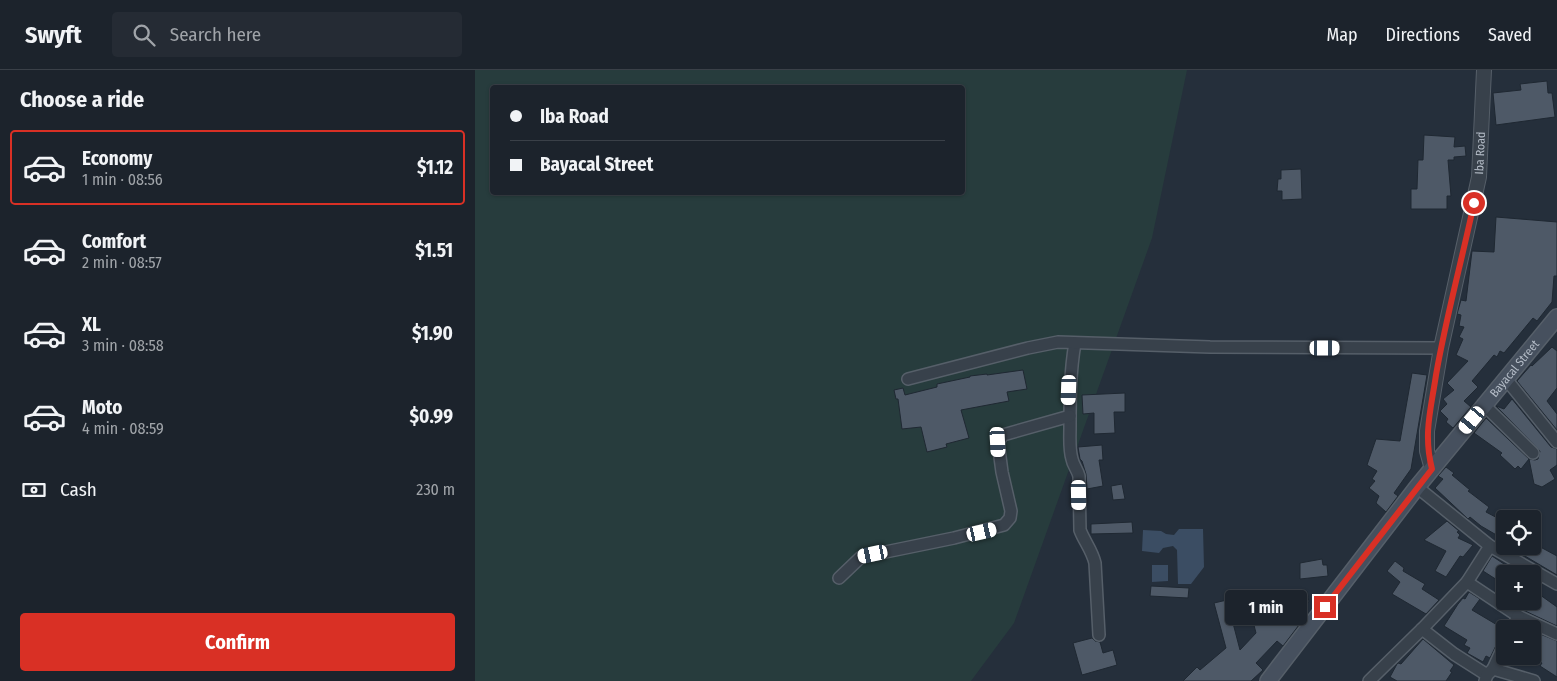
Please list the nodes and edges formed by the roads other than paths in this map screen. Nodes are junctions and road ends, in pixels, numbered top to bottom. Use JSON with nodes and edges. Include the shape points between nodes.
{"nodes":[{"id":1,"x":1485,"y":70,"type":"edge"},
{"id":2,"x":1556,"y":320,"type":"edge"},
{"id":3,"x":1075,"y":343,"type":"junction"},
{"id":4,"x":1441,"y":348,"type":"junction"},
{"id":5,"x":908,"y":379,"type":"dead end"},
{"id":6,"x":1505,"y":380,"type":"junction"},
{"id":7,"x":1484,"y":405,"type":"junction"},
{"id":8,"x":1070,"y":416,"type":"junction"},
{"id":9,"x":1557,"y":442,"type":"edge"},
{"id":10,"x":1533,"y":453,"type":"dead end"},
{"id":11,"x":1432,"y":469,"type":"junction"},
{"id":12,"x":1417,"y":488,"type":"junction"},
{"id":13,"x":1490,"y":546,"type":"junction"},
{"id":14,"x":839,"y":578,"type":"dead end"},
{"id":15,"x":1467,"y":582,"type":"junction"},
{"id":16,"x":1557,"y":584,"type":"edge"},
{"id":17,"x":1518,"y":616,"type":"junction"},
{"id":18,"x":1516,"y":620,"type":"edge"},
{"id":19,"x":1422,"y":629,"type":"junction"},
{"id":20,"x":1557,"y":634,"type":"edge"},
{"id":21,"x":1099,"y":635,"type":"dead end"},
{"id":22,"x":1496,"y":660,"type":"edge"},
{"id":23,"x":1488,"y":675,"type":"edge"},
{"id":24,"x":1268,"y":681,"type":"edge"},
{"id":25,"x":1369,"y":681,"type":"edge"},
{"id":26,"x":1534,"y":681,"type":"edge"}],
"edges":[{"from":1,"to":4,"type":"street","name":"Iba Road","via":[[1479,177]]},
{"from":2,"to":6,"type":"main road","name":"Bayacal Street"},
{"from":3,"to":4,"type":"street","via":[[1209,348]]},
{"from":3,"to":5,"type":"street","via":[[1058,342],[1027,348]]},
{"from":3,"to":8,"type":"street","via":[[1070,374]]},
{"from":4,"to":11,"type":"street","name":"Iba Road","via":[[1427,431],[1427,451]]},
{"from":6,"to":7,"type":"main road","name":"Bayacal Street"},
{"from":6,"to":9,"type":"street"},
{"from":7,"to":10,"type":"street"},
{"from":7,"to":11,"type":"main road","name":"Bayacal Street"},
{"from":8,"to":14,"type":"street","via":[[1003,435],[998,442],[1011,511],[1004,525],[861,557]]},
{"from":8,"to":21,"type":"street","via":[[1072,459],[1080,486],[1080,530],[1095,563]]},
{"from":11,"to":12,"type":"main road","name":"Bayacal Street"},
{"from":12,"to":13,"type":"street"},
{"from":12,"to":24,"type":"main road","name":"Bayacal Street"},
{"from":13,"to":15,"type":"street"},
{"from":13,"to":16,"type":"street"},
{"from":15,"to":17,"type":"street"},
{"from":15,"to":19,"type":"street"},
{"from":17,"to":18,"type":"street"},
{"from":17,"to":20,"type":"street"},
{"from":19,"to":23,"type":"street"},
{"from":19,"to":25,"type":"street"},
{"from":22,"to":23,"type":"street"},
{"from":23,"to":26,"type":"street"}]}
